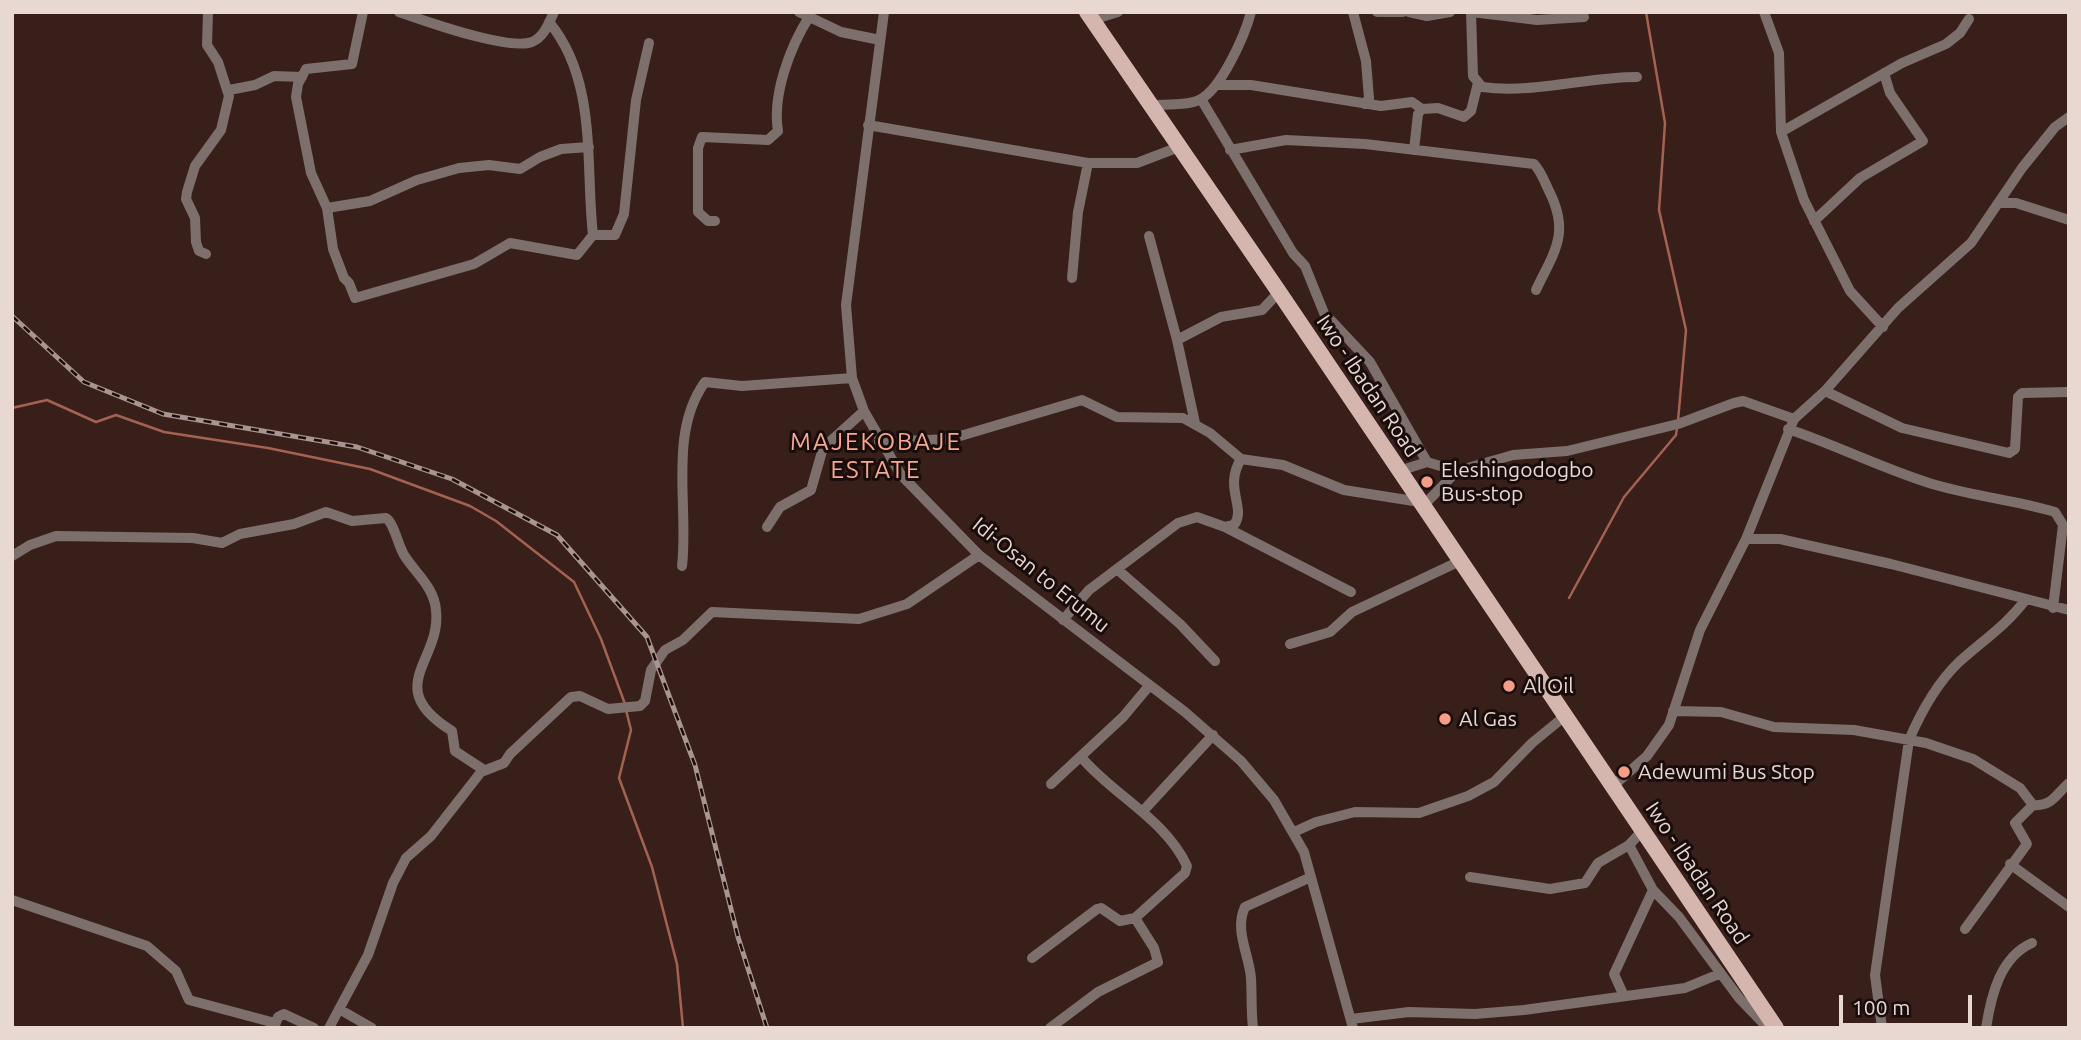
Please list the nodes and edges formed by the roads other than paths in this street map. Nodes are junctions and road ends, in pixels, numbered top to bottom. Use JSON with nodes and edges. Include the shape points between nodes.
{"nodes":[{"id":1,"x":208,"y":12,"type":"edge"},
{"id":2,"x":363,"y":12,"type":"edge"},
{"id":3,"x":399,"y":12,"type":"edge"},
{"id":4,"x":884,"y":12,"type":"edge"},
{"id":5,"x":1118,"y":12,"type":"edge"},
{"id":6,"x":1251,"y":12,"type":"edge"},
{"id":7,"x":1353,"y":12,"type":"edge"},
{"id":8,"x":1377,"y":12,"type":"edge"},
{"id":9,"x":1403,"y":12,"type":"edge"},
{"id":10,"x":1409,"y":12,"type":"edge"},
{"id":11,"x":1472,"y":12,"type":"edge"},
{"id":12,"x":1764,"y":12,"type":"edge"},
{"id":13,"x":1444,"y":13,"type":"edge"},
{"id":14,"x":804,"y":15,"type":"edge"},
{"id":15,"x":1090,"y":16,"type":"edge"},
{"id":16,"x":552,"y":17,"type":"edge"},
{"id":17,"x":1584,"y":17,"type":"dead end"},
{"id":18,"x":1969,"y":19,"type":"dead end"},
{"id":19,"x":880,"y":40,"type":"junction"},
{"id":20,"x":649,"y":43,"type":"dead end"},
{"id":21,"x":1884,"y":73,"type":"junction"},
{"id":22,"x":302,"y":77,"type":"junction"},
{"id":23,"x":1637,"y":77,"type":"dead end"},
{"id":24,"x":1478,"y":83,"type":"junction"},
{"id":25,"x":1217,"y":85,"type":"junction"},
{"id":26,"x":229,"y":90,"type":"junction"},
{"id":27,"x":1201,"y":99,"type":"junction"},
{"id":28,"x":1365,"y":104,"type":"junction"},
{"id":29,"x":1150,"y":105,"type":"junction"},
{"id":30,"x":1422,"y":110,"type":"junction"},
{"id":31,"x":2069,"y":117,"type":"edge"},
{"id":32,"x":868,"y":125,"type":"junction"},
{"id":33,"x":1781,"y":132,"type":"junction"},
{"id":34,"x":589,"y":147,"type":"junction"},
{"id":35,"x":1179,"y":147,"type":"junction"},
{"id":36,"x":1230,"y":150,"type":"junction"},
{"id":37,"x":1414,"y":150,"type":"junction"},
{"id":38,"x":1088,"y":163,"type":"junction"},
{"id":39,"x":1998,"y":203,"type":"junction"},
{"id":40,"x":327,"y":208,"type":"junction"},
{"id":41,"x":2069,"y":220,"type":"edge"},
{"id":42,"x":715,"y":221,"type":"dead end"},
{"id":43,"x":1814,"y":221,"type":"junction"},
{"id":44,"x":593,"y":235,"type":"junction"},
{"id":45,"x":1149,"y":236,"type":"dead end"},
{"id":46,"x":206,"y":254,"type":"dead end"},
{"id":47,"x":1072,"y":278,"type":"dead end"},
{"id":48,"x":1536,"y":290,"type":"dead end"},
{"id":49,"x":1279,"y":292,"type":"junction"},
{"id":50,"x":1883,"y":327,"type":"junction"},
{"id":51,"x":1177,"y":340,"type":"junction"},
{"id":52,"x":852,"y":378,"type":"junction"},
{"id":53,"x":1825,"y":391,"type":"junction"},
{"id":54,"x":2069,"y":392,"type":"edge"},
{"id":55,"x":864,"y":411,"type":"junction"},
{"id":56,"x":1195,"y":423,"type":"junction"},
{"id":57,"x":1791,"y":424,"type":"junction"},
{"id":58,"x":880,"y":442,"type":"junction"},
{"id":59,"x":1241,"y":459,"type":"junction"},
{"id":60,"x":1427,"y":462,"type":"junction"},
{"id":61,"x":1399,"y":471,"type":"junction"},
{"id":62,"x":1457,"y":471,"type":"junction"},
{"id":63,"x":1421,"y":504,"type":"junction"},
{"id":64,"x":2066,"y":524,"type":"edge"},
{"id":65,"x":767,"y":527,"type":"dead end"},
{"id":66,"x":1225,"y":527,"type":"junction"},
{"id":67,"x":1746,"y":539,"type":"junction"},
{"id":68,"x":979,"y":555,"type":"junction"},
{"id":69,"x":12,"y":556,"type":"edge"},
{"id":70,"x":1460,"y":561,"type":"junction"},
{"id":71,"x":682,"y":566,"type":"dead end"},
{"id":72,"x":1118,"y":570,"type":"junction"},
{"id":73,"x":1351,"y":592,"type":"dead end"},
{"id":74,"x":2026,"y":599,"type":"junction"},
{"id":75,"x":2053,"y":608,"type":"junction"},
{"id":76,"x":2069,"y":610,"type":"edge"},
{"id":77,"x":1063,"y":620,"type":"junction"},
{"id":78,"x":1290,"y":644,"type":"dead end"},
{"id":79,"x":1215,"y":661,"type":"dead end"},
{"id":80,"x":1149,"y":686,"type":"junction"},
{"id":81,"x":1673,"y":711,"type":"junction"},
{"id":82,"x":1566,"y":716,"type":"junction"},
{"id":83,"x":1213,"y":735,"type":"junction"},
{"id":84,"x":1909,"y":740,"type":"junction"},
{"id":85,"x":1081,"y":757,"type":"junction"},
{"id":86,"x":484,"y":770,"type":"junction"},
{"id":87,"x":2069,"y":783,"type":"edge"},
{"id":88,"x":1051,"y":784,"type":"dead end"},
{"id":89,"x":1613,"y":786,"type":"junction"},
{"id":90,"x":2033,"y":805,"type":"junction"},
{"id":91,"x":1143,"y":811,"type":"junction"},
{"id":92,"x":1642,"y":831,"type":"junction"},
{"id":93,"x":1294,"y":832,"type":"junction"},
{"id":94,"x":1629,"y":845,"type":"junction"},
{"id":95,"x":2010,"y":864,"type":"junction"},
{"id":96,"x":1311,"y":877,"type":"junction"},
{"id":97,"x":1470,"y":877,"type":"dead end"},
{"id":98,"x":1653,"y":890,"type":"junction"},
{"id":99,"x":12,"y":900,"type":"edge"},
{"id":100,"x":2069,"y":907,"type":"edge"},
{"id":101,"x":1135,"y":918,"type":"junction"},
{"id":102,"x":1965,"y":929,"type":"dead end"},
{"id":103,"x":2032,"y":943,"type":"dead end"},
{"id":104,"x":1032,"y":958,"type":"dead end"},
{"id":105,"x":1719,"y":974,"type":"junction"},
{"id":106,"x":1623,"y":994,"type":"junction"},
{"id":107,"x":339,"y":1010,"type":"junction"},
{"id":108,"x":1352,"y":1024,"type":"edge"},
{"id":109,"x":274,"y":1026,"type":"edge"},
{"id":110,"x":1770,"y":1026,"type":"edge"},
{"id":111,"x":314,"y":1028,"type":"edge"},
{"id":112,"x":329,"y":1028,"type":"edge"},
{"id":113,"x":372,"y":1028,"type":"edge"},
{"id":114,"x":1049,"y":1028,"type":"edge"},
{"id":115,"x":1253,"y":1028,"type":"edge"},
{"id":116,"x":1882,"y":1028,"type":"edge"},
{"id":117,"x":1986,"y":1028,"type":"edge"}],
"edges":[{"from":1,"to":26,"type":"street","via":[[207,45]]},
{"from":2,"to":22,"type":"street","via":[[352,64],[306,69]]},
{"from":3,"to":16,"type":"street","via":[[474,35],[525,44],[541,37]]},
{"from":4,"to":19,"type":"street","name":"Idi-Osan to Erumu"},
{"from":5,"to":15,"type":"street"},
{"from":6,"to":25,"type":"street"},
{"from":7,"to":28,"type":"street","via":[[1366,61],[1369,98]]},
{"from":8,"to":9,"type":"street"},
{"from":10,"to":13,"type":"street"},
{"from":11,"to":17,"type":"street","via":[[1536,20]]},
{"from":11,"to":24,"type":"street","via":[[1473,76]]},
{"from":12,"to":33,"type":"street","via":[[1779,52]]},
{"from":14,"to":19,"type":"street","via":[[850,35]]},
{"from":14,"to":42,"type":"street","via":[[780,90],[774,137],[702,137],[698,212]]},
{"from":15,"to":29,"type":"main road","name":"Iwo - Ibadan Road"},
{"from":16,"to":34,"type":"street","via":[[570,60]]},
{"from":18,"to":21,"type":"street","via":[[1955,38]]},
{"from":19,"to":32,"type":"street","name":"Idi-Osan to Erumu"},
{"from":20,"to":44,"type":"street","via":[[636,100],[624,214],[615,235]]},
{"from":21,"to":33,"type":"street"},
{"from":21,"to":43,"type":"street","via":[[1890,93],[1923,141],[1860,178]]},
{"from":22,"to":26,"type":"street","via":[[274,76]]},
{"from":22,"to":40,"type":"street","via":[[296,97],[299,126],[311,173]]},
{"from":23,"to":24,"type":"street","via":[[1489,88]]},
{"from":24,"to":30,"type":"street","via":[[1468,116],[1438,108]]},
{"from":25,"to":27,"type":"street"},
{"from":25,"to":28,"type":"street","via":[[1251,85]]},
{"from":26,"to":46,"type":"street","via":[[221,130],[195,166],[186,199],[195,218],[196,242]]},
{"from":27,"to":29,"type":"street"},
{"from":27,"to":36,"type":"street"},
{"from":28,"to":30,"type":"street","via":[[1412,102]]},
{"from":29,"to":35,"type":"main road","name":"Iwo - Ibadan Road"},
{"from":30,"to":37,"type":"street"},
{"from":31,"to":39,"type":"street","via":[[2055,127]]},
{"from":32,"to":38,"type":"street"},
{"from":32,"to":52,"type":"street","name":"Idi-Osan to Erumu","via":[[846,305]]},
{"from":33,"to":43,"type":"street"},
{"from":34,"to":40,"type":"street","via":[[561,149],[520,169],[459,168],[370,201]]},
{"from":34,"to":44,"type":"street"},
{"from":35,"to":38,"type":"street","via":[[1137,163]]},
{"from":35,"to":49,"type":"main road","name":"Iwo - Ibadan Road"},
{"from":36,"to":37,"type":"street","via":[[1286,140]]},
{"from":36,"to":60,"type":"street","via":[[1305,266],[1324,313],[1370,362]]},
{"from":37,"to":48,"type":"street","via":[[1537,167],[1560,213],[1562,227]]},
{"from":38,"to":47,"type":"street"},
{"from":39,"to":41,"type":"street","via":[[2016,203]]},
{"from":39,"to":50,"type":"street","via":[[1971,243],[1915,290]]},
{"from":40,"to":44,"type":"street","via":[[333,249],[357,299],[474,264],[510,243],[577,255]]},
{"from":43,"to":50,"type":"street","via":[[1850,291]]},
{"from":45,"to":51,"type":"street"},
{"from":49,"to":51,"type":"street","via":[[1262,310],[1221,317]]},
{"from":49,"to":61,"type":"main road","name":"Iwo - Ibadan Road"},
{"from":50,"to":53,"type":"street"},
{"from":51,"to":56,"type":"street"},
{"from":52,"to":55,"type":"street","name":"Idi-Osan to Erumu"},
{"from":52,"to":71,"type":"street","via":[[742,386],[705,382],[691,401],[684,431]]},
{"from":53,"to":54,"type":"street","via":[[1902,428],[2009,453],[2017,442],[2018,397],[2022,393]]},
{"from":53,"to":57,"type":"street"},
{"from":55,"to":58,"type":"street","name":"Idi-Osan to Erumu"},
{"from":55,"to":65,"type":"street","via":[[823,448],[811,490],[780,506]]},
{"from":56,"to":58,"type":"street","via":[[1183,418],[1116,416],[1082,400],[950,439]]},
{"from":56,"to":59,"type":"street"},
{"from":57,"to":62,"type":"street","via":[[1743,401],[1678,424],[1567,451],[1487,461]]},
{"from":57,"to":64,"type":"street","via":[[1884,468],[2055,512]]},
{"from":57,"to":67,"type":"street"},
{"from":58,"to":68,"type":"street","name":"Idi-Osan to Erumu","via":[[901,475]]},
{"from":59,"to":63,"type":"street","via":[[1283,465],[1344,490]]},
{"from":59,"to":66,"type":"street","via":[[1232,484],[1239,517],[1234,525]]},
{"from":60,"to":61,"type":"street"},
{"from":60,"to":62,"type":"street"},
{"from":61,"to":63,"type":"main road","name":"Iwo - Ibadan Road"},
{"from":62,"to":63,"type":"street"},
{"from":63,"to":70,"type":"main road","name":"Iwo - Ibadan Road"},
{"from":64,"to":75,"type":"street"},
{"from":66,"to":72,"type":"street","via":[[1203,517],[1190,517],[1144,546]]},
{"from":66,"to":73,"type":"street"},
{"from":67,"to":74,"type":"street","via":[[1780,540]]},
{"from":67,"to":81,"type":"street","via":[[1700,630]]},
{"from":68,"to":77,"type":"street","name":"Idi-Osan to Erumu"},
{"from":68,"to":86,"type":"street","via":[[907,604],[872,616],[804,618],[712,612],[683,640],[665,650],[651,670],[640,706],[608,709],[580,696],[571,697],[504,763]]},
{"from":69,"to":86,"type":"street","via":[[56,536],[193,538],[222,543],[326,512],[352,521],[386,518],[396,541],[433,594],[436,628],[416,678],[422,702],[438,724],[452,731],[455,751]]},
{"from":70,"to":78,"type":"street","via":[[1352,612],[1330,632]]},
{"from":70,"to":82,"type":"main road","name":"Iwo - Ibadan Road"},
{"from":72,"to":77,"type":"street","via":[[1089,590]]},
{"from":72,"to":79,"type":"street"},
{"from":74,"to":75,"type":"street"},
{"from":74,"to":84,"type":"street","via":[[2011,620],[1947,675]]},
{"from":75,"to":76,"type":"street"},
{"from":77,"to":80,"type":"street","name":"Idi-Osan to Erumu"},
{"from":80,"to":83,"type":"street","name":"Idi-Osan to Erumu"},
{"from":80,"to":85,"type":"street"},
{"from":81,"to":84,"type":"street","via":[[1721,712],[1774,727],[1854,730]]},
{"from":81,"to":89,"type":"street","via":[[1660,741]]},
{"from":82,"to":89,"type":"main road","name":"Iwo - Ibadan Road"},
{"from":82,"to":93,"type":"street","via":[[1494,782],[1468,796],[1419,813],[1355,812]]},
{"from":83,"to":91,"type":"street"},
{"from":83,"to":93,"type":"street","name":"Idi-Osan to Erumu","via":[[1274,800]]},
{"from":84,"to":90,"type":"street","via":[[1973,759],[2020,788]]},
{"from":84,"to":116,"type":"street","via":[[1875,975]]},
{"from":85,"to":88,"type":"street"},
{"from":85,"to":91,"type":"street","via":[[1100,779]]},
{"from":86,"to":107,"type":"street","via":[[431,836],[406,858],[368,954]]},
{"from":87,"to":90,"type":"street","via":[[2052,802]]},
{"from":89,"to":92,"type":"main road","name":"Iwo - Ibadan Road"},
{"from":90,"to":95,"type":"street","via":[[2015,823],[2027,844],[2014,867]]},
{"from":91,"to":101,"type":"street","via":[[1187,866],[1185,873]]},
{"from":92,"to":94,"type":"street"},
{"from":92,"to":110,"type":"main road","name":"Iwo - Ibadan Road"},
{"from":93,"to":96,"type":"street","name":"Idi-Osan to Erumu"},
{"from":94,"to":97,"type":"street","via":[[1598,863],[1585,883],[1550,889]]},
{"from":94,"to":98,"type":"street"},
{"from":95,"to":100,"type":"street"},
{"from":95,"to":102,"type":"street"},
{"from":96,"to":108,"type":"street","name":"Idi-Osan to Erumu"},
{"from":96,"to":115,"type":"street","via":[[1245,907],[1243,912],[1240,927],[1251,975]]},
{"from":98,"to":105,"type":"street","via":[[1679,917]]},
{"from":98,"to":106,"type":"street","via":[[1614,974]]},
{"from":99,"to":109,"type":"street","via":[[147,946],[176,971],[189,1000]]},
{"from":101,"to":104,"type":"street","via":[[1120,921],[1097,909]]},
{"from":101,"to":114,"type":"street","via":[[1158,962],[1098,992]]},
{"from":103,"to":117,"type":"street","via":[[2020,948],[2006,966],[1991,997]]},
{"from":105,"to":106,"type":"street","via":[[1685,988]]},
{"from":105,"to":110,"type":"street"},
{"from":106,"to":108,"type":"street","via":[[1524,1010],[1409,1012]]},
{"from":107,"to":112,"type":"street"},
{"from":107,"to":113,"type":"street"},
{"from":109,"to":111,"type":"street","via":[[284,1014]]}]}
